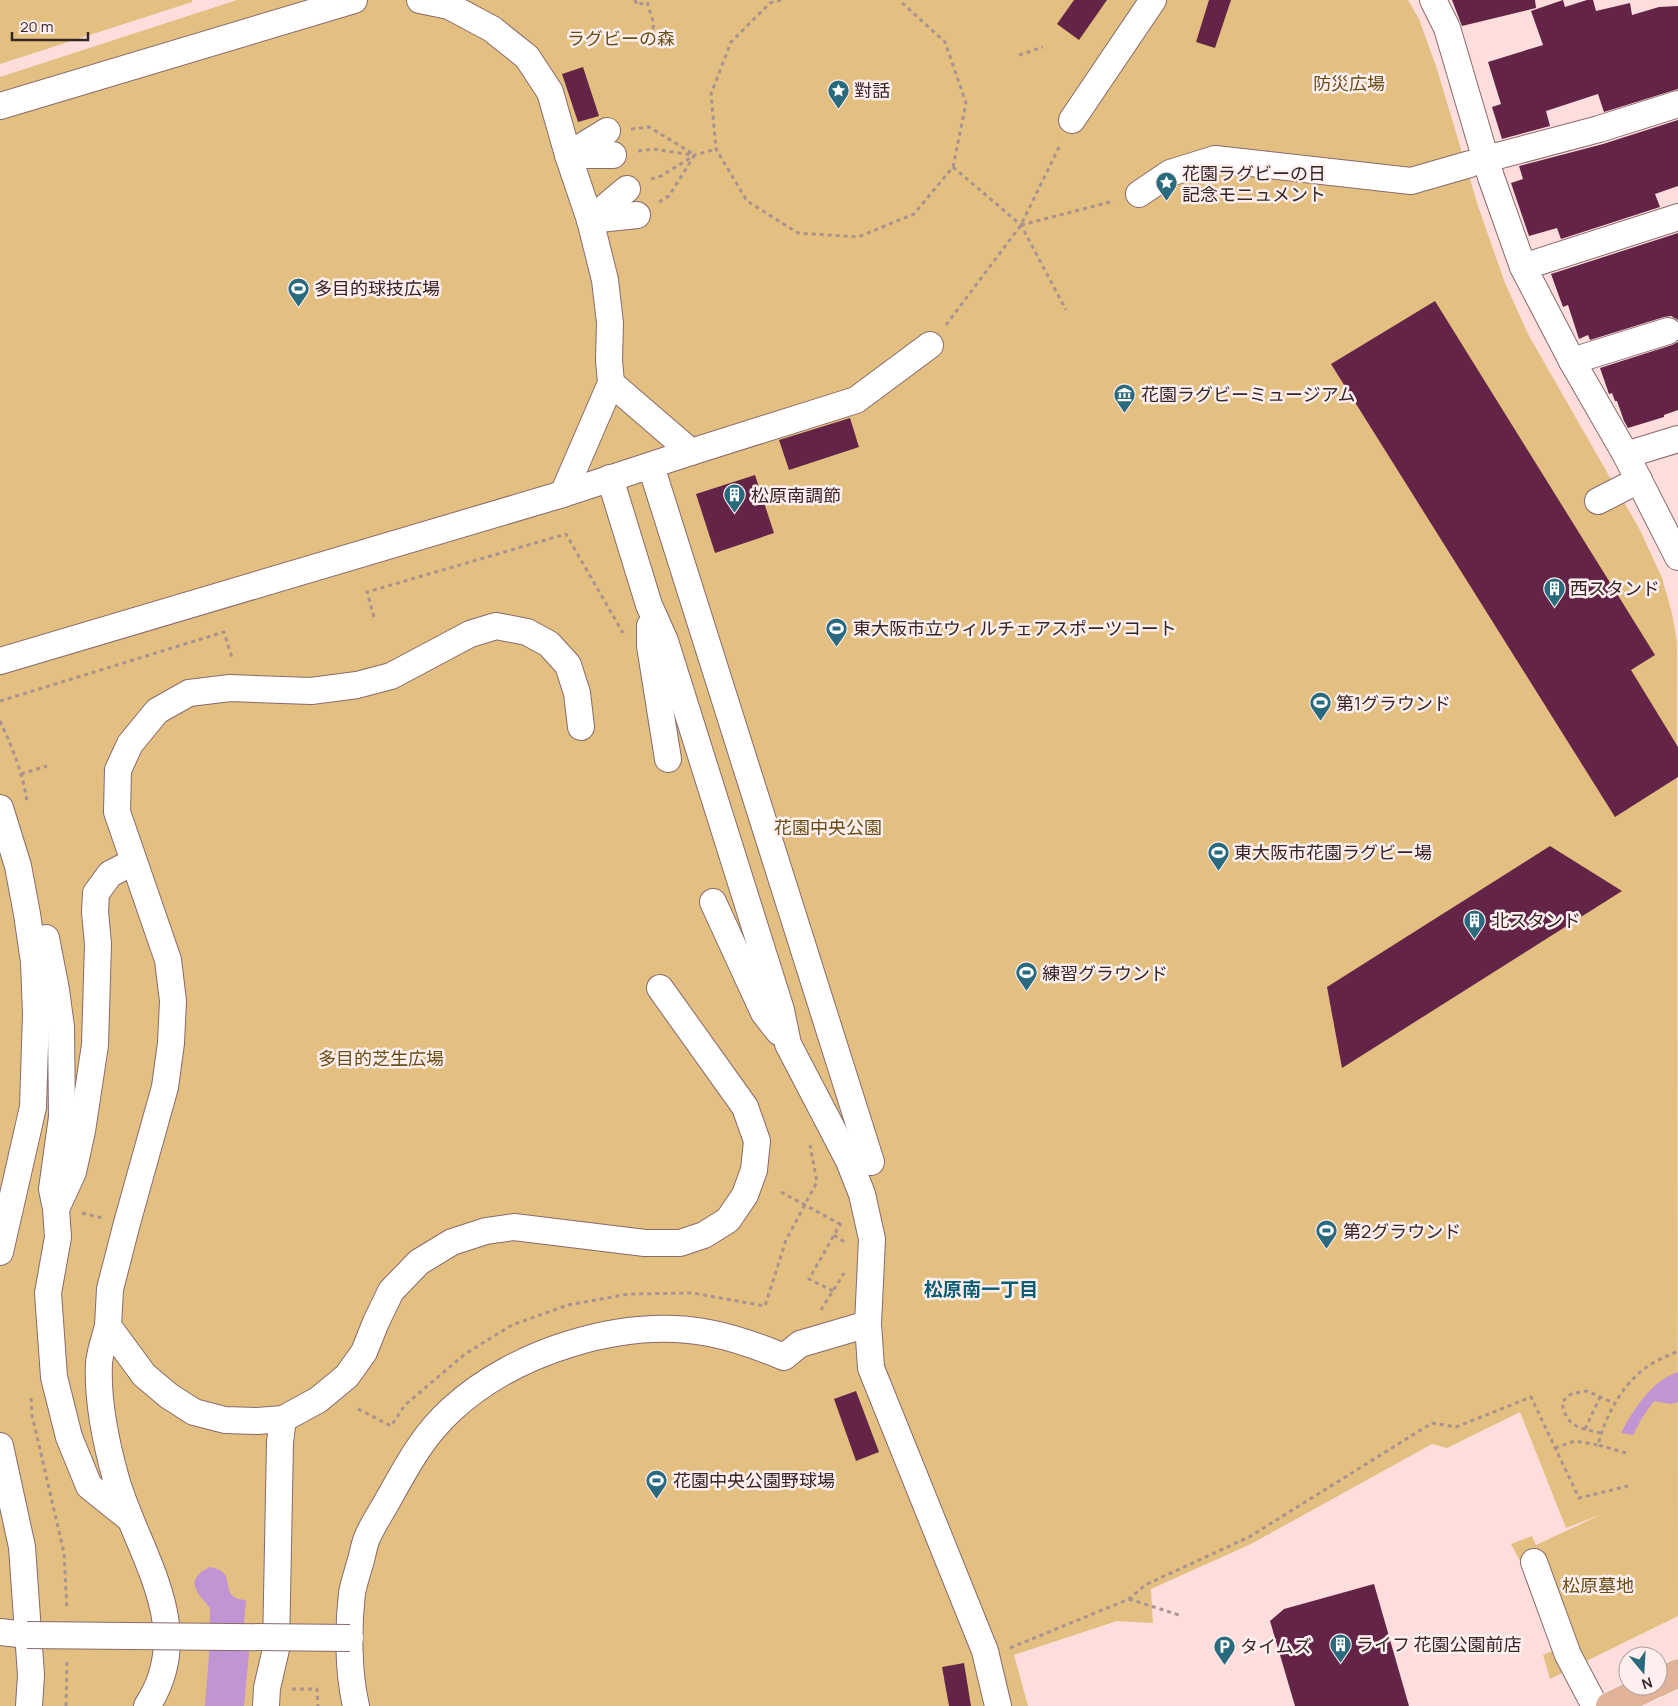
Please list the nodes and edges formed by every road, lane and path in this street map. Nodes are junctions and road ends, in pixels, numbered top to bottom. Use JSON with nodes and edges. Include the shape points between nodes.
{"nodes":[{"id":1,"x":354,"y":0,"type":"edge"},
{"id":2,"x":420,"y":0,"type":"edge"},
{"id":3,"x":635,"y":0,"type":"edge"},
{"id":4,"x":782,"y":0,"type":"edge"},
{"id":5,"x":899,"y":0,"type":"edge"},
{"id":6,"x":1153,"y":0,"type":"edge"},
{"id":7,"x":1433,"y":0,"type":"edge"},
{"id":8,"x":770,"y":2,"type":"edge"},
{"id":9,"x":658,"y":45,"type":"dead end"},
{"id":10,"x":1043,"y":47,"type":"dead end"},
{"id":11,"x":1019,"y":55,"type":"dead end"},
{"id":12,"x":1678,"y":104,"type":"edge"},
{"id":13,"x":0,"y":106,"type":"edge"},
{"id":14,"x":1072,"y":120,"type":"joint"},
{"id":15,"x":649,"y":127,"type":"dead end"},
{"id":16,"x":610,"y":143,"type":"dead end"},
{"id":17,"x":653,"y":149,"type":"dead end"},
{"id":18,"x":716,"y":149,"type":"junction"},
{"id":19,"x":568,"y":155,"type":"junction"},
{"id":20,"x":695,"y":155,"type":"junction"},
{"id":21,"x":1478,"y":162,"type":"junction"},
{"id":22,"x":953,"y":167,"type":"junction"},
{"id":23,"x":661,"y":176,"type":"dead end"},
{"id":24,"x":627,"y":189,"type":"dead end"},
{"id":25,"x":1139,"y":194,"type":"joint"},
{"id":26,"x":669,"y":196,"type":"dead end"},
{"id":27,"x":637,"y":215,"type":"dead end"},
{"id":28,"x":1678,"y":217,"type":"edge"},
{"id":29,"x":590,"y":220,"type":"junction"},
{"id":30,"x":1021,"y":225,"type":"junction"},
{"id":31,"x":1522,"y":267,"type":"junction"},
{"id":32,"x":1066,"y":310,"type":"dead end"},
{"id":33,"x":1668,"y":330,"type":"dead end"},
{"id":34,"x":930,"y":346,"type":"joint"},
{"id":35,"x":1572,"y":361,"type":"junction"},
{"id":36,"x":611,"y":383,"type":"junction"},
{"id":37,"x":1678,"y":440,"type":"edge"},
{"id":38,"x":690,"y":452,"type":"junction"},
{"id":39,"x":1626,"y":455,"type":"junction"},
{"id":40,"x":651,"y":466,"type":"junction"},
{"id":41,"x":610,"y":478,"type":"junction"},
{"id":42,"x":1639,"y":480,"type":"junction"},
{"id":43,"x":563,"y":494,"type":"junction"},
{"id":44,"x":1598,"y":501,"type":"dead end"},
{"id":45,"x":1678,"y":557,"type":"edge"},
{"id":46,"x":649,"y":606,"type":"junction"},
{"id":47,"x":374,"y":617,"type":"dead end"},
{"id":48,"x":624,"y":634,"type":"dead end"},
{"id":49,"x":232,"y":658,"type":"dead end"},
{"id":50,"x":0,"y":661,"type":"edge"},
{"id":51,"x":0,"y":701,"type":"edge"},
{"id":52,"x":581,"y":727,"type":"dead end"},
{"id":53,"x":668,"y":759,"type":"dead end"},
{"id":54,"x":47,"y":766,"type":"dead end"},
{"id":55,"x":21,"y":774,"type":"dead end"},
{"id":56,"x":0,"y":808,"type":"edge"},
{"id":57,"x":133,"y":862,"type":"junction"},
{"id":58,"x":0,"y":875,"type":"edge"},
{"id":59,"x":713,"y":902,"type":"dead end"},
{"id":60,"x":27,"y":914,"type":"junction"},
{"id":61,"x":660,"y":988,"type":"dead end"},
{"id":62,"x":788,"y":1044,"type":"junction"},
{"id":63,"x":871,"y":1162,"type":"dead end"},
{"id":64,"x":781,"y":1192,"type":"dead end"},
{"id":65,"x":862,"y":1194,"type":"junction"},
{"id":66,"x":56,"y":1208,"type":"junction"},
{"id":67,"x":840,"y":1225,"type":"junction"},
{"id":68,"x":0,"y":1252,"type":"edge"},
{"id":69,"x":848,"y":1267,"type":"dead end"},
{"id":70,"x":833,"y":1291,"type":"junction"},
{"id":71,"x":868,"y":1324,"type":"junction"},
{"id":72,"x":108,"y":1326,"type":"junction"},
{"id":73,"x":800,"y":1344,"type":"junction"},
{"id":74,"x":1678,"y":1351,"type":"edge"},
{"id":75,"x":1600,"y":1396,"type":"junction"},
{"id":76,"x":1614,"y":1403,"type":"junction"},
{"id":77,"x":358,"y":1409,"type":"dead end"},
{"id":78,"x":283,"y":1419,"type":"junction"},
{"id":79,"x":391,"y":1426,"type":"dead end"},
{"id":80,"x":1585,"y":1429,"type":"junction"},
{"id":81,"x":1601,"y":1433,"type":"junction"},
{"id":82,"x":1598,"y":1445,"type":"junction"},
{"id":83,"x":0,"y":1446,"type":"edge"},
{"id":84,"x":1555,"y":1448,"type":"junction"},
{"id":85,"x":1626,"y":1453,"type":"dead end"},
{"id":86,"x":1628,"y":1486,"type":"dead end"},
{"id":87,"x":130,"y":1519,"type":"junction"},
{"id":88,"x":1534,"y":1562,"type":"dead end"},
{"id":89,"x":1129,"y":1599,"type":"junction"},
{"id":90,"x":1182,"y":1616,"type":"dead end"},
{"id":91,"x":0,"y":1632,"type":"edge"},
{"id":92,"x":27,"y":1635,"type":"junction"},
{"id":93,"x":350,"y":1638,"type":"junction"},
{"id":94,"x":1005,"y":1650,"type":"dead end"},
{"id":95,"x":317,"y":1689,"type":"dead end"},
{"id":96,"x":1630,"y":1696,"type":"edge"},
{"id":97,"x":30,"y":1706,"type":"edge"},
{"id":98,"x":147,"y":1706,"type":"edge"},
{"id":99,"x":266,"y":1706,"type":"edge"},
{"id":100,"x":318,"y":1706,"type":"edge"},
{"id":101,"x":356,"y":1706,"type":"edge"},
{"id":102,"x":998,"y":1706,"type":"edge"},
{"id":103,"x":1595,"y":1706,"type":"edge"},
{"id":104,"x":1610,"y":1706,"type":"edge"}],
"edges":[{"from":1,"to":13,"type":"street"},
{"from":2,"to":19,"type":"street","via":[[449,6],[492,29],[527,57],[550,92]]},
{"from":3,"to":9,"type":"path","via":[[637,5],[647,2],[654,24],[651,37]]},
{"from":4,"to":8,"type":"path"},
{"from":5,"to":22,"type":"path","via":[[945,42],[966,104]]},
{"from":6,"to":14,"type":"street"},
{"from":7,"to":21,"type":"street","via":[[1447,28]]},
{"from":8,"to":18,"type":"path","via":[[731,42],[711,94]]},
{"from":10,"to":11,"type":"path"},
{"from":12,"to":21,"type":"street"},
{"from":14,"to":30,"type":"path"},
{"from":15,"to":20,"type":"path"},
{"from":16,"to":19,"type":"street"},
{"from":17,"to":20,"type":"path"},
{"from":18,"to":20,"type":"path"},
{"from":18,"to":22,"type":"path","via":[[747,201],[798,233],[858,238],[914,214]]},
{"from":19,"to":29,"type":"street"},
{"from":20,"to":23,"type":"path"},
{"from":20,"to":26,"type":"path"},
{"from":21,"to":25,"type":"street","via":[[1411,181],[1215,158],[1170,173]]},
{"from":21,"to":31,"type":"street","via":[[1491,176]]},
{"from":22,"to":30,"type":"path"},
{"from":24,"to":29,"type":"street"},
{"from":25,"to":30,"type":"path"},
{"from":27,"to":29,"type":"street"},
{"from":28,"to":31,"type":"street"},
{"from":29,"to":36,"type":"street","via":[[605,280]]},
{"from":30,"to":32,"type":"path"},
{"from":30,"to":34,"type":"path"},
{"from":31,"to":35,"type":"street"},
{"from":33,"to":35,"type":"street"},
{"from":34,"to":38,"type":"street","via":[[856,400]]},
{"from":35,"to":39,"type":"street"},
{"from":36,"to":38,"type":"street"},
{"from":36,"to":43,"type":"street"},
{"from":37,"to":39,"type":"street"},
{"from":38,"to":40,"type":"street"},
{"from":39,"to":42,"type":"street"},
{"from":40,"to":41,"type":"street"},
{"from":40,"to":63,"type":"street"},
{"from":41,"to":43,"type":"street"},
{"from":41,"to":46,"type":"street"},
{"from":42,"to":44,"type":"street"},
{"from":42,"to":45,"type":"street"},
{"from":43,"to":50,"type":"street"},
{"from":46,"to":53,"type":"street","via":[[650,646]]},
{"from":46,"to":62,"type":"street","via":[[665,641],[778,1000]]},
{"from":47,"to":48,"type":"path","via":[[367,592],[566,534]]},
{"from":49,"to":51,"type":"path","via":[[224,632]]},
{"from":52,"to":57,"type":"street","via":[[577,694],[568,665],[542,640],[527,632],[496,626],[470,634],[391,676],[357,685],[311,691],[230,688],[189,693],[157,711],[130,744],[118,770],[117,812]]},
{"from":54,"to":55,"type":"path"},
{"from":56,"to":60,"type":"street","via":[[18,866]]},
{"from":57,"to":66,"type":"street","via":[[110,874],[96,893],[95,1045],[73,1172]]},
{"from":57,"to":72,"type":"street","via":[[168,960],[173,1001],[171,1043],[165,1087],[110,1289]]},
{"from":58,"to":60,"type":"street","via":[[16,913]]},
{"from":59,"to":62,"type":"street","via":[[764,1013]]},
{"from":60,"to":66,"type":"street","via":[[44,931],[61,1027],[62,1117],[52,1189]]},
{"from":60,"to":68,"type":"street","via":[[34,962],[36,1014],[33,1108]]},
{"from":61,"to":78,"type":"street","via":[[745,1107],[757,1141],[754,1170],[744,1195],[728,1220],[704,1236],[680,1242],[645,1242],[514,1226],[452,1242],[419,1262],[391,1291],[364,1352],[347,1376],[318,1400]]},
{"from":62,"to":65,"type":"street","via":[[849,1161]]},
{"from":64,"to":67,"type":"path"},
{"from":65,"to":67,"type":"path"},
{"from":65,"to":71,"type":"street","via":[[872,1239]]},
{"from":66,"to":87,"type":"street","via":[[58,1237],[48,1293],[54,1377],[69,1437],[89,1486]]},
{"from":67,"to":70,"type":"path","via":[[810,1279]]},
{"from":69,"to":70,"type":"path"},
{"from":70,"to":73,"type":"path"},
{"from":71,"to":73,"type":"street"},
{"from":71,"to":102,"type":"street","via":[[871,1368],[985,1651]]},
{"from":72,"to":78,"type":"street","via":[[144,1375],[194,1412],[225,1420]]},
{"from":72,"to":87,"type":"street","via":[[99,1362],[102,1423],[116,1480]]},
{"from":73,"to":93,"type":"street","via":[[784,1357],[740,1340],[707,1333],[667,1330],[623,1332],[585,1339],[531,1358],[484,1384],[451,1409],[418,1446],[367,1538],[352,1592]]},
{"from":74,"to":76,"type":"path","via":[[1652,1364],[1632,1380]]},
{"from":75,"to":76,"type":"path"},
{"from":75,"to":80,"type":"path"},
{"from":75,"to":80,"type":"path","via":[[1587,1392],[1571,1394],[1562,1402],[1564,1414],[1572,1424]]},
{"from":76,"to":81,"type":"path"},
{"from":77,"to":79,"type":"path"},
{"from":78,"to":99,"type":"street","via":[[276,1649]]},
{"from":80,"to":81,"type":"path"},
{"from":81,"to":82,"type":"path"},
{"from":82,"to":84,"type":"path","via":[[1575,1441]]},
{"from":82,"to":85,"type":"path"},
{"from":83,"to":92,"type":"street","via":[[22,1546]]},
{"from":84,"to":86,"type":"path","via":[[1579,1498]]},
{"from":84,"to":89,"type":"path","via":[[1531,1396],[1456,1427],[1432,1423],[1249,1537],[1145,1585]]},
{"from":87,"to":98,"type":"street","via":[[165,1613],[168,1649],[156,1692]]},
{"from":88,"to":103,"type":"street","via":[[1568,1655]]},
{"from":89,"to":90,"type":"path"},
{"from":89,"to":94,"type":"path"},
{"from":91,"to":92,"type":"street"},
{"from":92,"to":93,"type":"street","bridge":true},
{"from":92,"to":97,"type":"street"},
{"from":93,"to":101,"type":"street"},
{"from":95,"to":100,"type":"path"},
{"from":96,"to":104,"type":"main road"}]}
